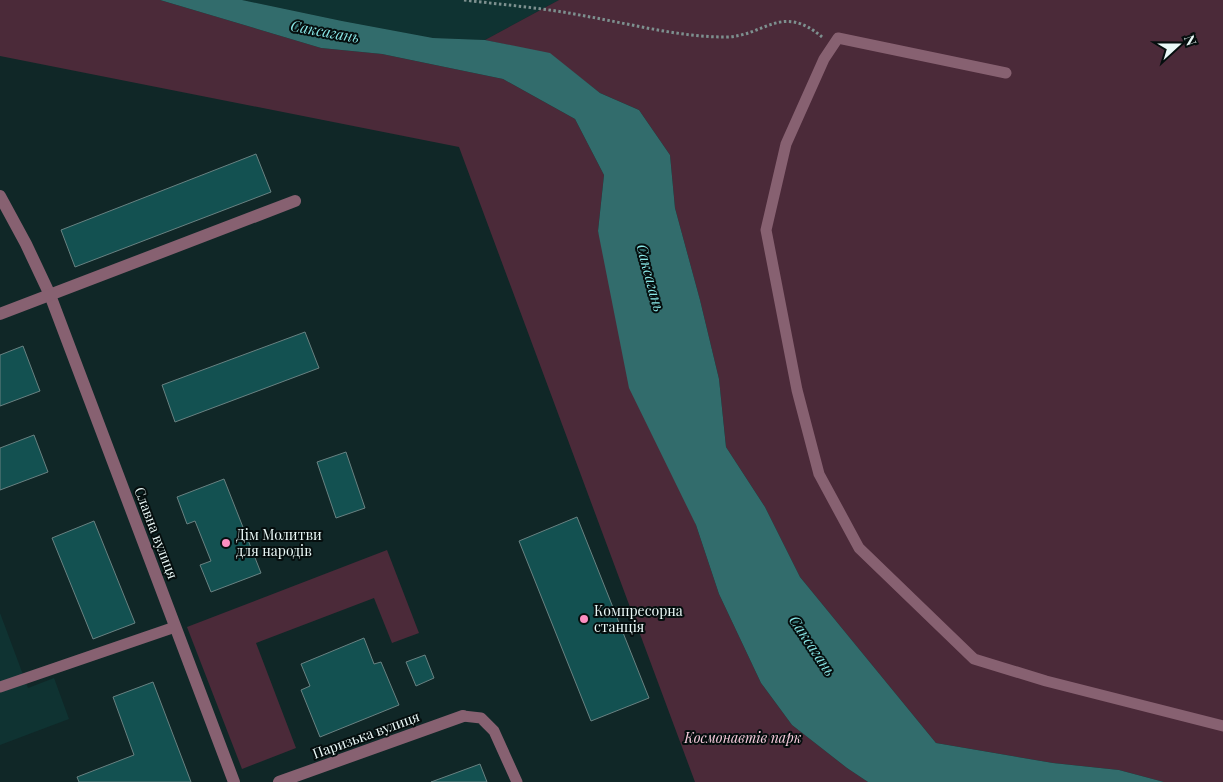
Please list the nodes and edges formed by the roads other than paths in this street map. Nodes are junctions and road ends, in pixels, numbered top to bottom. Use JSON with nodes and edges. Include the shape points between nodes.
{"nodes":[{"id":1,"x":1006,"y":73,"type":"dead end"},
{"id":2,"x":0,"y":196,"type":"edge"},
{"id":3,"x":295,"y":201,"type":"dead end"},
{"id":4,"x":50,"y":295,"type":"junction"},
{"id":5,"x":0,"y":314,"type":"edge"},
{"id":6,"x":175,"y":627,"type":"junction"},
{"id":7,"x":0,"y":687,"type":"edge"},
{"id":8,"x":463,"y":716,"type":"joint"},
{"id":9,"x":1223,"y":726,"type":"edge"},
{"id":10,"x":234,"y":782,"type":"edge"},
{"id":11,"x":279,"y":782,"type":"edge"},
{"id":12,"x":517,"y":782,"type":"edge"}],
"edges":[{"from":1,"to":9,"type":"lane","via":[[838,38],[824,59],[786,144],[766,230],[797,390],[819,474],[859,548],[974,659],[1046,681]]},
{"from":2,"to":4,"type":"street","name":"Славна вулиця"},
{"from":3,"to":4,"type":"street"},
{"from":4,"to":5,"type":"street"},
{"from":4,"to":6,"type":"street","name":"Славна вулиця"},
{"from":6,"to":7,"type":"lane"},
{"from":6,"to":10,"type":"street","name":"Славна вулиця"},
{"from":8,"to":11,"type":"street","name":"Паризька вулиця"},
{"from":8,"to":12,"type":"lane","via":[[481,718],[494,731]]}]}
